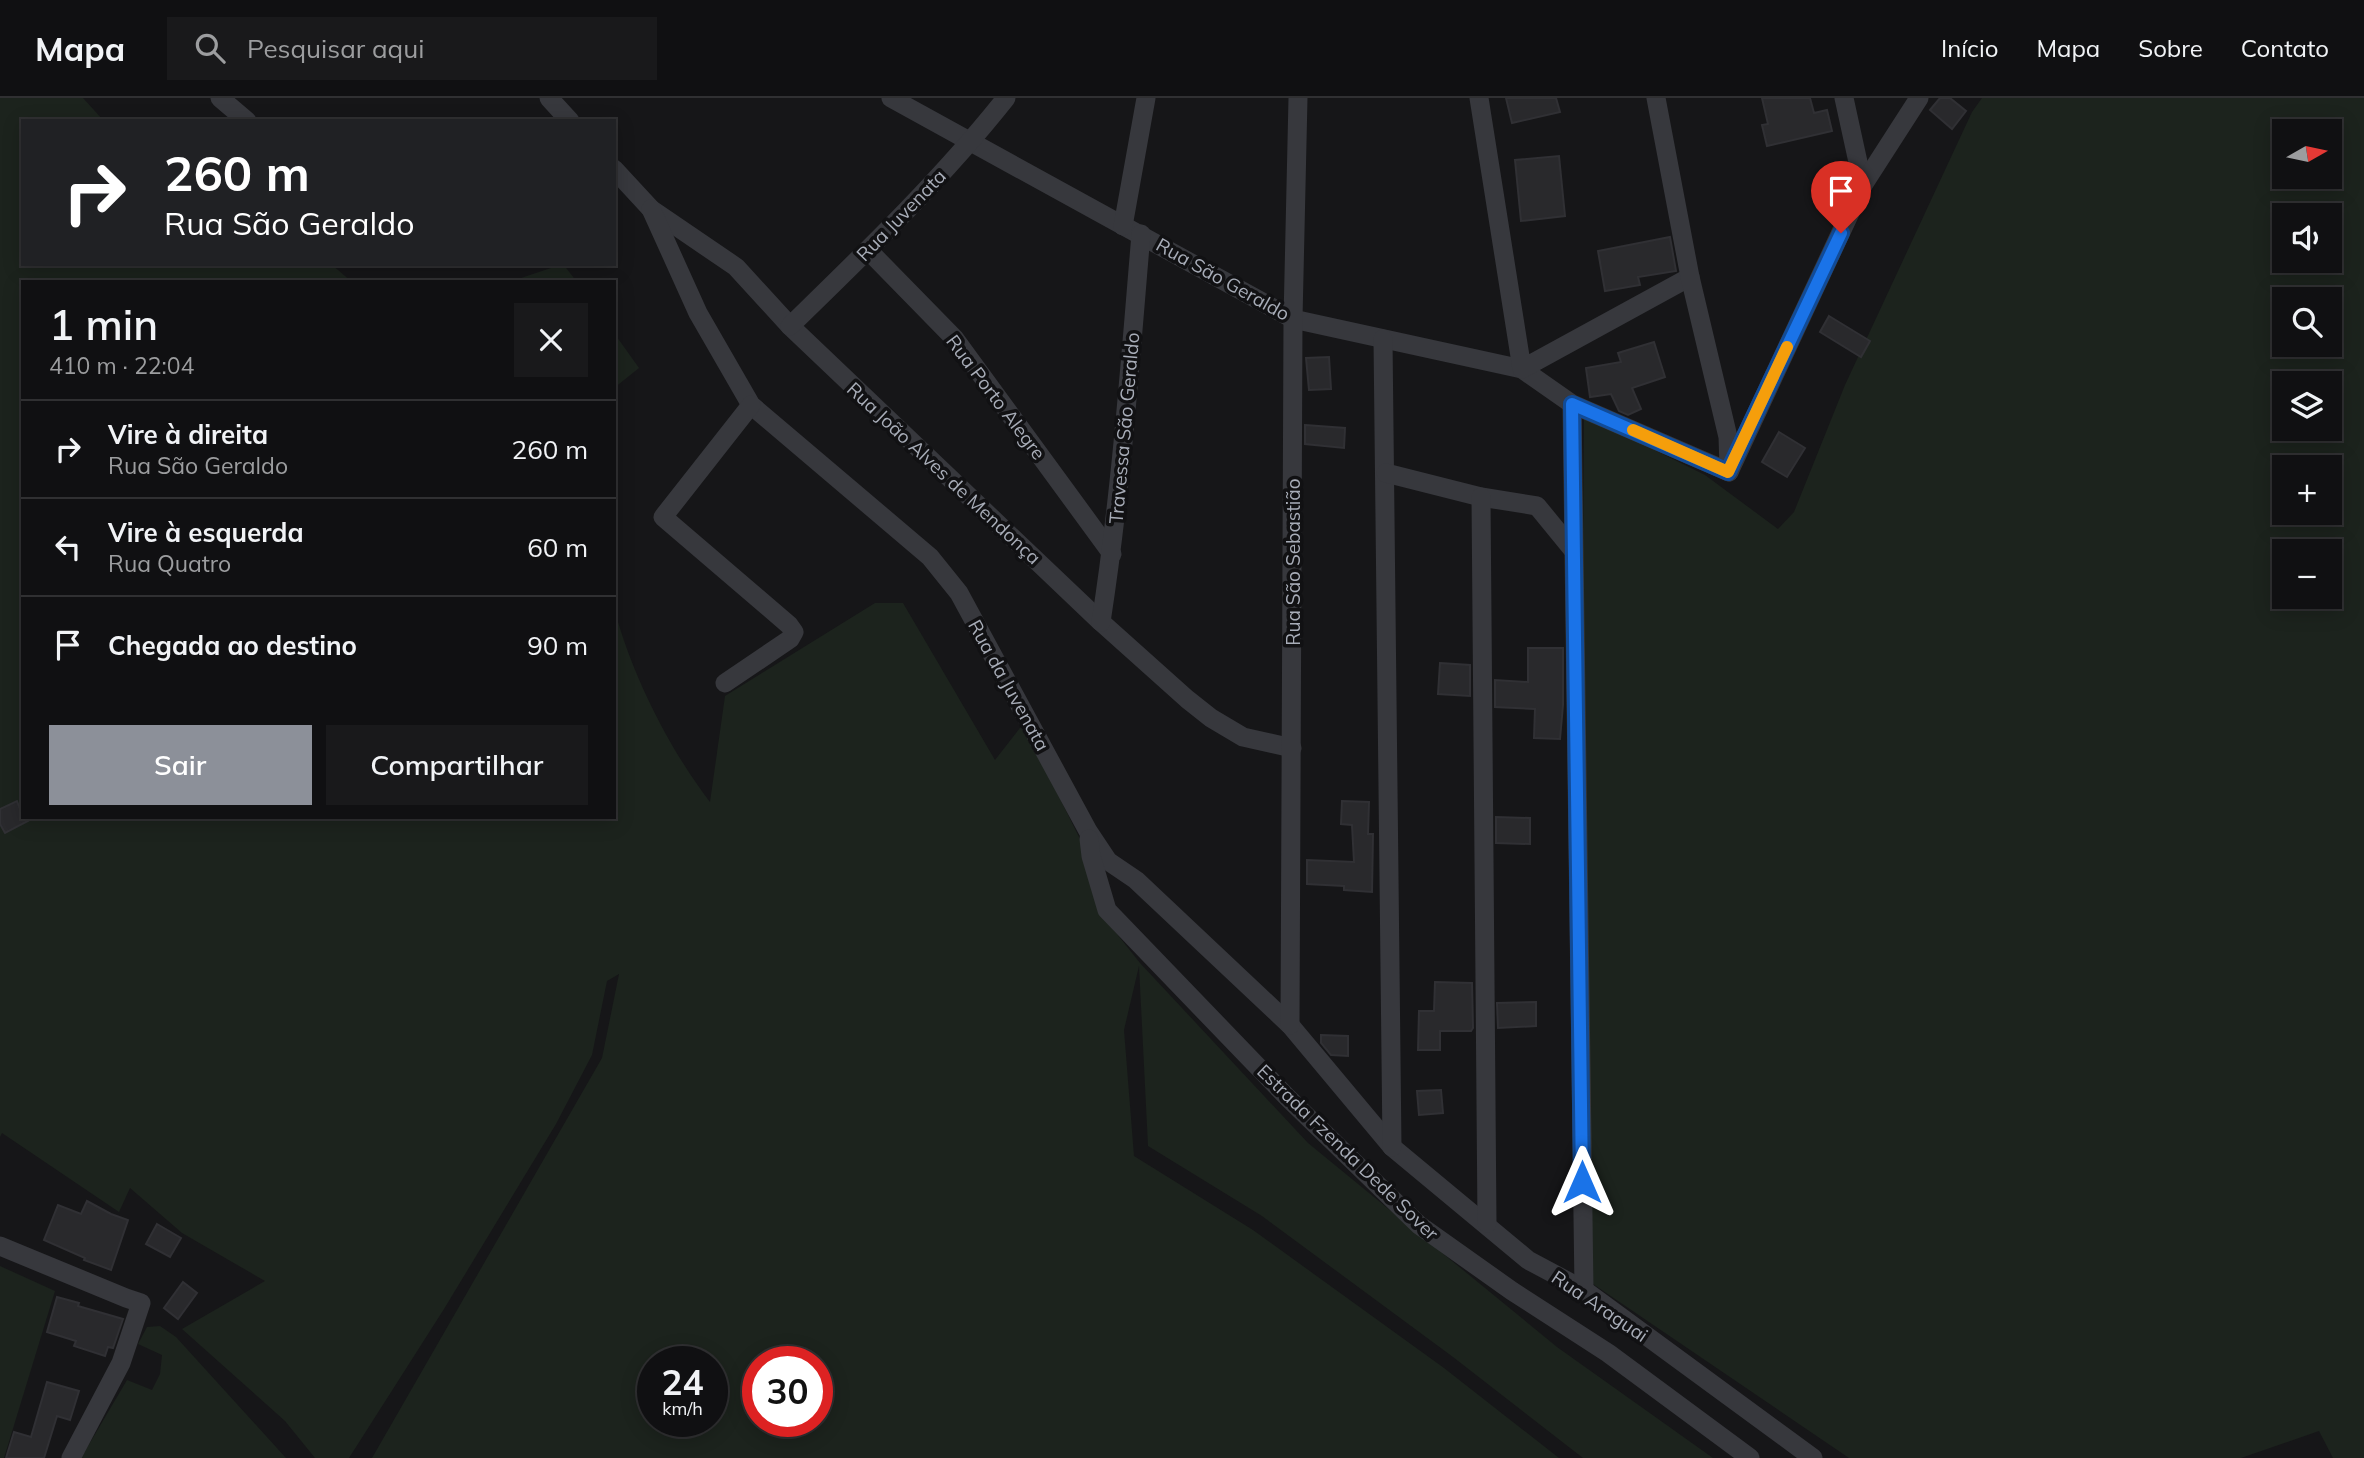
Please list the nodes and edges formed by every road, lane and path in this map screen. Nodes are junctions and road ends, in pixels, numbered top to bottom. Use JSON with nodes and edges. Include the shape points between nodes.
{"nodes":[{"id":1,"x":220,"y":98,"type":"edge"},
{"id":2,"x":549,"y":98,"type":"edge"},
{"id":3,"x":891,"y":98,"type":"edge"},
{"id":4,"x":1006,"y":98,"type":"edge"},
{"id":5,"x":1146,"y":98,"type":"edge"},
{"id":6,"x":1298,"y":98,"type":"edge"},
{"id":7,"x":1479,"y":98,"type":"edge"},
{"id":8,"x":1656,"y":98,"type":"edge"},
{"id":9,"x":1844,"y":98,"type":"edge"},
{"id":10,"x":1919,"y":98,"type":"edge"},
{"id":11,"x":245,"y":119,"type":"edge"},
{"id":12,"x":568,"y":119,"type":"edge"},
{"id":13,"x":971,"y":143,"type":"junction"},
{"id":14,"x":616,"y":171,"type":"edge"},
{"id":15,"x":1863,"y":185,"type":"junction"},
{"id":16,"x":652,"y":209,"type":"junction"},
{"id":17,"x":1132,"y":230,"type":"junction"},
{"id":18,"x":868,"y":250,"type":"junction"},
{"id":19,"x":1690,"y":277,"type":"junction"},
{"id":20,"x":1293,"y":319,"type":"junction"},
{"id":21,"x":790,"y":326,"type":"junction"},
{"id":22,"x":1383,"y":339,"type":"junction"},
{"id":23,"x":1522,"y":369,"type":"junction"},
{"id":24,"x":1572,"y":404,"type":"junction"},
{"id":25,"x":751,"y":405,"type":"junction"},
{"id":26,"x":1728,"y":472,"type":"junction"},
{"id":27,"x":1385,"y":473,"type":"junction"},
{"id":28,"x":1482,"y":497,"type":"junction"},
{"id":29,"x":1573,"y":550,"type":"junction"},
{"id":30,"x":1112,"y":554,"type":"junction"},
{"id":31,"x":1101,"y":622,"type":"junction"},
{"id":32,"x":725,"y":683,"type":"dead end"},
{"id":33,"x":1292,"y":747,"type":"junction"},
{"id":34,"x":1088,"y":831,"type":"junction"},
{"id":35,"x":1290,"y":1025,"type":"junction"},
{"id":36,"x":1392,"y":1147,"type":"junction"},
{"id":37,"x":1487,"y":1223,"type":"junction"},
{"id":38,"x":0,"y":1246,"type":"edge"},
{"id":39,"x":1584,"y":1290,"type":"junction"},
{"id":40,"x":71,"y":1458,"type":"edge"},
{"id":41,"x":1750,"y":1458,"type":"edge"},
{"id":42,"x":1813,"y":1458,"type":"edge"}],
"edges":[{"from":1,"to":11,"type":"street"},
{"from":2,"to":12,"type":"street"},
{"from":3,"to":13,"type":"street","name":"Rua São Geraldo"},
{"from":4,"to":13,"type":"street","name":"Rua Juvenata"},
{"from":5,"to":17,"type":"street","name":"Travessa São Geraldo"},
{"from":6,"to":20,"type":"street","name":"Rua São Sebastião"},
{"from":7,"to":23,"type":"street"},
{"from":8,"to":19,"type":"street"},
{"from":9,"to":15,"type":"street"},
{"from":10,"to":15,"type":"street"},
{"from":13,"to":17,"type":"street","name":"Rua São Geraldo"},
{"from":13,"to":18,"type":"street","name":"Rua Juvenata"},
{"from":14,"to":16,"type":"street","name":"Rua João Alves de Mendonça"},
{"from":15,"to":26,"type":"street"},
{"from":16,"to":21,"type":"street","name":"Rua João Alves de Mendonça","via":[[736,267]]},
{"from":16,"to":25,"type":"street","name":"Rua da Juvenata","via":[[698,313]]},
{"from":17,"to":20,"type":"street","name":"Rua São Geraldo"},
{"from":17,"to":30,"type":"street","name":"Travessa São Geraldo"},
{"from":18,"to":21,"type":"street","name":"Rua Juvenata"},
{"from":18,"to":30,"type":"street","name":"Rua Porto Alegre","via":[[955,339]]},
{"from":19,"to":23,"type":"street"},
{"from":19,"to":26,"type":"street","via":[[1728,437]]},
{"from":20,"to":22,"type":"street","name":"Rua São Geraldo"},
{"from":20,"to":33,"type":"street","name":"Rua São Sebastião"},
{"from":21,"to":31,"type":"street","name":"Rua João Alves de Mendonça"},
{"from":22,"to":23,"type":"street","name":"Rua São Geraldo"},
{"from":22,"to":27,"type":"street"},
{"from":23,"to":24,"type":"street","name":"Rua São Geraldo"},
{"from":24,"to":26,"type":"street","name":"Rua São Geraldo"},
{"from":24,"to":29,"type":"street"},
{"from":25,"to":32,"type":"street","via":[[663,517],[794,632]]},
{"from":25,"to":34,"type":"street","name":"Rua da Juvenata","via":[[930,557],[959,593]]},
{"from":27,"to":28,"type":"street"},
{"from":27,"to":36,"type":"street"},
{"from":28,"to":29,"type":"street","via":[[1537,506]]},
{"from":28,"to":37,"type":"street"},
{"from":29,"to":39,"type":"street"},
{"from":30,"to":31,"type":"street","name":"Travessa São Geraldo"},
{"from":31,"to":33,"type":"street","name":"Rua João Alves de Mendonça","via":[[1211,718],[1242,737]]},
{"from":33,"to":35,"type":"street","name":"Rua São Sebastião"},
{"from":34,"to":35,"type":"street","name":"Rua da Juvenata","via":[[1108,860],[1136,880]]},
{"from":34,"to":41,"type":"street","name":"Estrada Fzenda Dede Sover","via":[[1107,910],[1287,1097],[1419,1225],[1608,1353]]},
{"from":35,"to":36,"type":"street","name":"Rua da Juvenata"},
{"from":36,"to":37,"type":"street","name":"Rua Araguai"},
{"from":37,"to":39,"type":"street","name":"Rua Araguai","via":[[1528,1260]]},
{"from":38,"to":40,"type":"street","via":[[141,1303],[121,1363]]},
{"from":39,"to":42,"type":"street","name":"Rua Araguai"}]}
